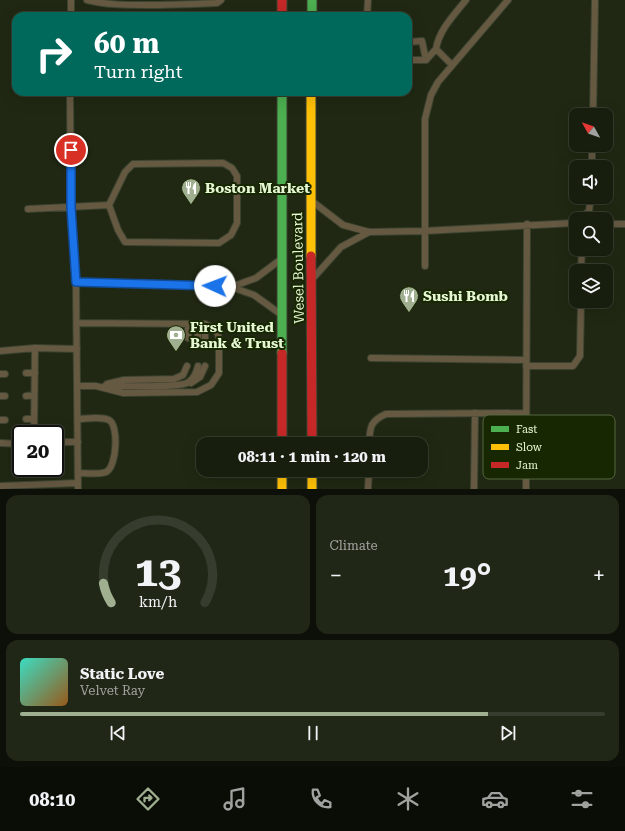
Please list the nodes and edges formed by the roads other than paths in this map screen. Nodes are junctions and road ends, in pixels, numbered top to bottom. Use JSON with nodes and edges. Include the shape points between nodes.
{"nodes":[{"id":1,"x":73,"y":0,"type":"edge"},
{"id":2,"x":87,"y":0,"type":"edge"},
{"id":3,"x":221,"y":0,"type":"edge"},
{"id":4,"x":282,"y":0,"type":"edge"},
{"id":5,"x":312,"y":0,"type":"edge"},
{"id":6,"x":368,"y":0,"type":"edge"},
{"id":7,"x":466,"y":0,"type":"edge"},
{"id":8,"x":508,"y":0,"type":"edge"},
{"id":9,"x":595,"y":0,"type":"edge"},
{"id":10,"x":72,"y":12,"type":"edge"},
{"id":11,"x":282,"y":12,"type":"edge"},
{"id":12,"x":312,"y":12,"type":"edge"},
{"id":13,"x":367,"y":12,"type":"edge"},
{"id":14,"x":412,"y":42,"type":"edge"},
{"id":15,"x":436,"y":49,"type":"junction"},
{"id":16,"x":412,"y":60,"type":"edge"},
{"id":17,"x":426,"y":60,"type":"junction"},
{"id":18,"x":452,"y":65,"type":"junction"},
{"id":19,"x":70,"y":96,"type":"edge"},
{"id":20,"x":282,"y":96,"type":"edge"},
{"id":21,"x":311,"y":96,"type":"edge"},
{"id":22,"x":593,"y":108,"type":"edge"},
{"id":23,"x":310,"y":200,"type":"junction"},
{"id":24,"x":109,"y":205,"type":"junction"},
{"id":25,"x":71,"y":207,"type":"junction"},
{"id":26,"x":28,"y":209,"type":"dead end"},
{"id":27,"x":569,"y":222,"type":"edge"},
{"id":28,"x":527,"y":224,"type":"junction"},
{"id":29,"x":613,"y":224,"type":"edge"},
{"id":30,"x":625,"y":224,"type":"edge"},
{"id":31,"x":424,"y":231,"type":"junction"},
{"id":32,"x":369,"y":232,"type":"junction"},
{"id":33,"x":282,"y":258,"type":"junction"},
{"id":34,"x":425,"y":266,"type":"dead end"},
{"id":35,"x":312,"y":279,"type":"junction"},
{"id":36,"x":76,"y":282,"type":"junction"},
{"id":37,"x":231,"y":287,"type":"junction"},
{"id":38,"x":581,"y":308,"type":"edge"},
{"id":39,"x":283,"y":315,"type":"junction"},
{"id":40,"x":77,"y":323,"type":"junction"},
{"id":41,"x":188,"y":324,"type":"junction"},
{"id":42,"x":198,"y":324,"type":"junction"},
{"id":43,"x":205,"y":324,"type":"junction"},
{"id":44,"x":188,"y":338,"type":"dead end"},
{"id":45,"x":198,"y":338,"type":"dead end"},
{"id":46,"x":205,"y":338,"type":"dead end"},
{"id":47,"x":35,"y":348,"type":"junction"},
{"id":48,"x":77,"y":349,"type":"junction"},
{"id":49,"x":0,"y":351,"type":"edge"},
{"id":50,"x":371,"y":358,"type":"dead end"},
{"id":51,"x":526,"y":363,"type":"junction"},
{"id":52,"x":187,"y":366,"type":"dead end"},
{"id":53,"x":198,"y":366,"type":"dead end"},
{"id":54,"x":205,"y":366,"type":"dead end"},
{"id":55,"x":35,"y":372,"type":"junction"},
{"id":56,"x":26,"y":373,"type":"dead end"},
{"id":57,"x":182,"y":385,"type":"junction"},
{"id":58,"x":77,"y":386,"type":"junction"},
{"id":59,"x":96,"y":386,"type":"junction"},
{"id":60,"x":34,"y":395,"type":"junction"},
{"id":61,"x":26,"y":396,"type":"dead end"},
{"id":62,"x":476,"y":413,"type":"junction"},
{"id":63,"x":526,"y":413,"type":"joint"},
{"id":64,"x":34,"y":419,"type":"junction"},
{"id":65,"x":78,"y":419,"type":"junction"},
{"id":66,"x":26,"y":420,"type":"dead end"},
{"id":67,"x":34,"y":425,"type":"edge"},
{"id":68,"x":282,"y":437,"type":"edge"},
{"id":69,"x":312,"y":437,"type":"edge"},
{"id":70,"x":369,"y":437,"type":"edge"},
{"id":71,"x":64,"y":442,"type":"edge"},
{"id":72,"x":78,"y":442,"type":"junction"},
{"id":73,"x":0,"y":443,"type":"edge"},
{"id":74,"x":12,"y":444,"type":"edge"},
{"id":75,"x":78,"y":473,"type":"junction"},
{"id":76,"x":282,"y":477,"type":"edge"},
{"id":77,"x":312,"y":477,"type":"edge"},
{"id":78,"x":369,"y":477,"type":"edge"},
{"id":79,"x":0,"y":486,"type":"edge"},
{"id":80,"x":78,"y":486,"type":"edge"},
{"id":81,"x":282,"y":489,"type":"edge"},
{"id":82,"x":312,"y":489,"type":"edge"},
{"id":83,"x":368,"y":489,"type":"edge"},
{"id":84,"x":474,"y":489,"type":"edge"}],
"edges":[{"from":1,"to":10,"type":"lane"},
{"from":2,"to":3,"type":"lane","via":[[102,4],[135,5]]},
{"from":4,"to":11,"type":"main road"},
{"from":5,"to":12,"type":"main road"},
{"from":6,"to":13,"type":"lane"},
{"from":7,"to":15,"type":"lane","via":[[440,35]]},
{"from":8,"to":18,"type":"lane"},
{"from":9,"to":22,"type":"lane"},
{"from":14,"to":17,"type":"lane","via":[[422,41]]},
{"from":15,"to":17,"type":"lane"},
{"from":15,"to":18,"type":"lane"},
{"from":16,"to":17,"type":"lane"},
{"from":18,"to":31,"type":"lane","via":[[431,95],[425,119]]},
{"from":19,"to":25,"type":"lane"},
{"from":20,"to":33,"type":"main road","name":"Wesel Boulevard"},
{"from":21,"to":23,"type":"main road","name":"Wesel Boulevard"},
{"from":23,"to":32,"type":"lane","via":[[343,225]]},
{"from":23,"to":35,"type":"main road","name":"Wesel Boulevard"},
{"from":24,"to":24,"type":"lane","via":[[125,242],[219,243],[231,235],[237,223],[237,176],[232,168],[222,163],[133,164],[125,172]]},
{"from":24,"to":25,"type":"lane"},
{"from":25,"to":26,"type":"lane"},
{"from":25,"to":36,"type":"lane"},
{"from":27,"to":28,"type":"lane"},
{"from":28,"to":31,"type":"lane"},
{"from":28,"to":51,"type":"lane"},
{"from":29,"to":30,"type":"lane"},
{"from":31,"to":32,"type":"lane"},
{"from":31,"to":34,"type":"lane"},
{"from":32,"to":35,"type":"lane","via":[[342,247]]},
{"from":33,"to":37,"type":"lane","via":[[256,278]]},
{"from":33,"to":39,"type":"main road","name":"Wesel Boulevard"},
{"from":35,"to":69,"type":"main road","name":"Wesel Boulevard"},
{"from":36,"to":37,"type":"lane"},
{"from":36,"to":40,"type":"lane"},
{"from":37,"to":39,"type":"lane","via":[[254,295]]},
{"from":38,"to":51,"type":"lane","via":[[580,356],[573,366]]},
{"from":39,"to":68,"type":"main road","name":"Wesel Boulevard"},
{"from":40,"to":41,"type":"lane"},
{"from":40,"to":48,"type":"lane"},
{"from":41,"to":42,"type":"lane"},
{"from":41,"to":44,"type":"lane"},
{"from":42,"to":43,"type":"lane"},
{"from":42,"to":45,"type":"lane"},
{"from":43,"to":46,"type":"lane"},
{"from":43,"to":59,"type":"lane","via":[[217,332],[219,338],[219,373],[211,386],[205,390],[123,393]]},
{"from":47,"to":48,"type":"lane"},
{"from":47,"to":49,"type":"lane"},
{"from":47,"to":55,"type":"lane"},
{"from":48,"to":58,"type":"lane"},
{"from":50,"to":51,"type":"lane"},
{"from":51,"to":63,"type":"lane"},
{"from":52,"to":59,"type":"lane","via":[[182,375],[174,379],[124,380]]},
{"from":53,"to":57,"type":"lane","via":[[193,379]]},
{"from":54,"to":57,"type":"lane","via":[[196,381]]},
{"from":55,"to":56,"type":"lane"},
{"from":55,"to":60,"type":"lane"},
{"from":57,"to":59,"type":"lane"},
{"from":58,"to":59,"type":"lane"},
{"from":58,"to":65,"type":"lane"},
{"from":60,"to":61,"type":"lane"},
{"from":60,"to":64,"type":"lane"},
{"from":62,"to":63,"type":"lane"},
{"from":62,"to":70,"type":"lane","via":[[386,414],[375,419]]},
{"from":62,"to":84,"type":"lane"},
{"from":64,"to":66,"type":"lane"},
{"from":64,"to":67,"type":"lane"},
{"from":65,"to":72,"type":"lane"},
{"from":65,"to":75,"type":"lane","via":[[97,418],[113,423],[115,450],[113,465],[107,472]]},
{"from":71,"to":72,"type":"lane"},
{"from":72,"to":75,"type":"lane"},
{"from":73,"to":74,"type":"lane"},
{"from":75,"to":80,"type":"lane"},
{"from":76,"to":81,"type":"main road"},
{"from":77,"to":82,"type":"main road"},
{"from":78,"to":83,"type":"lane"},
{"from":79,"to":80,"type":"lane"}]}
